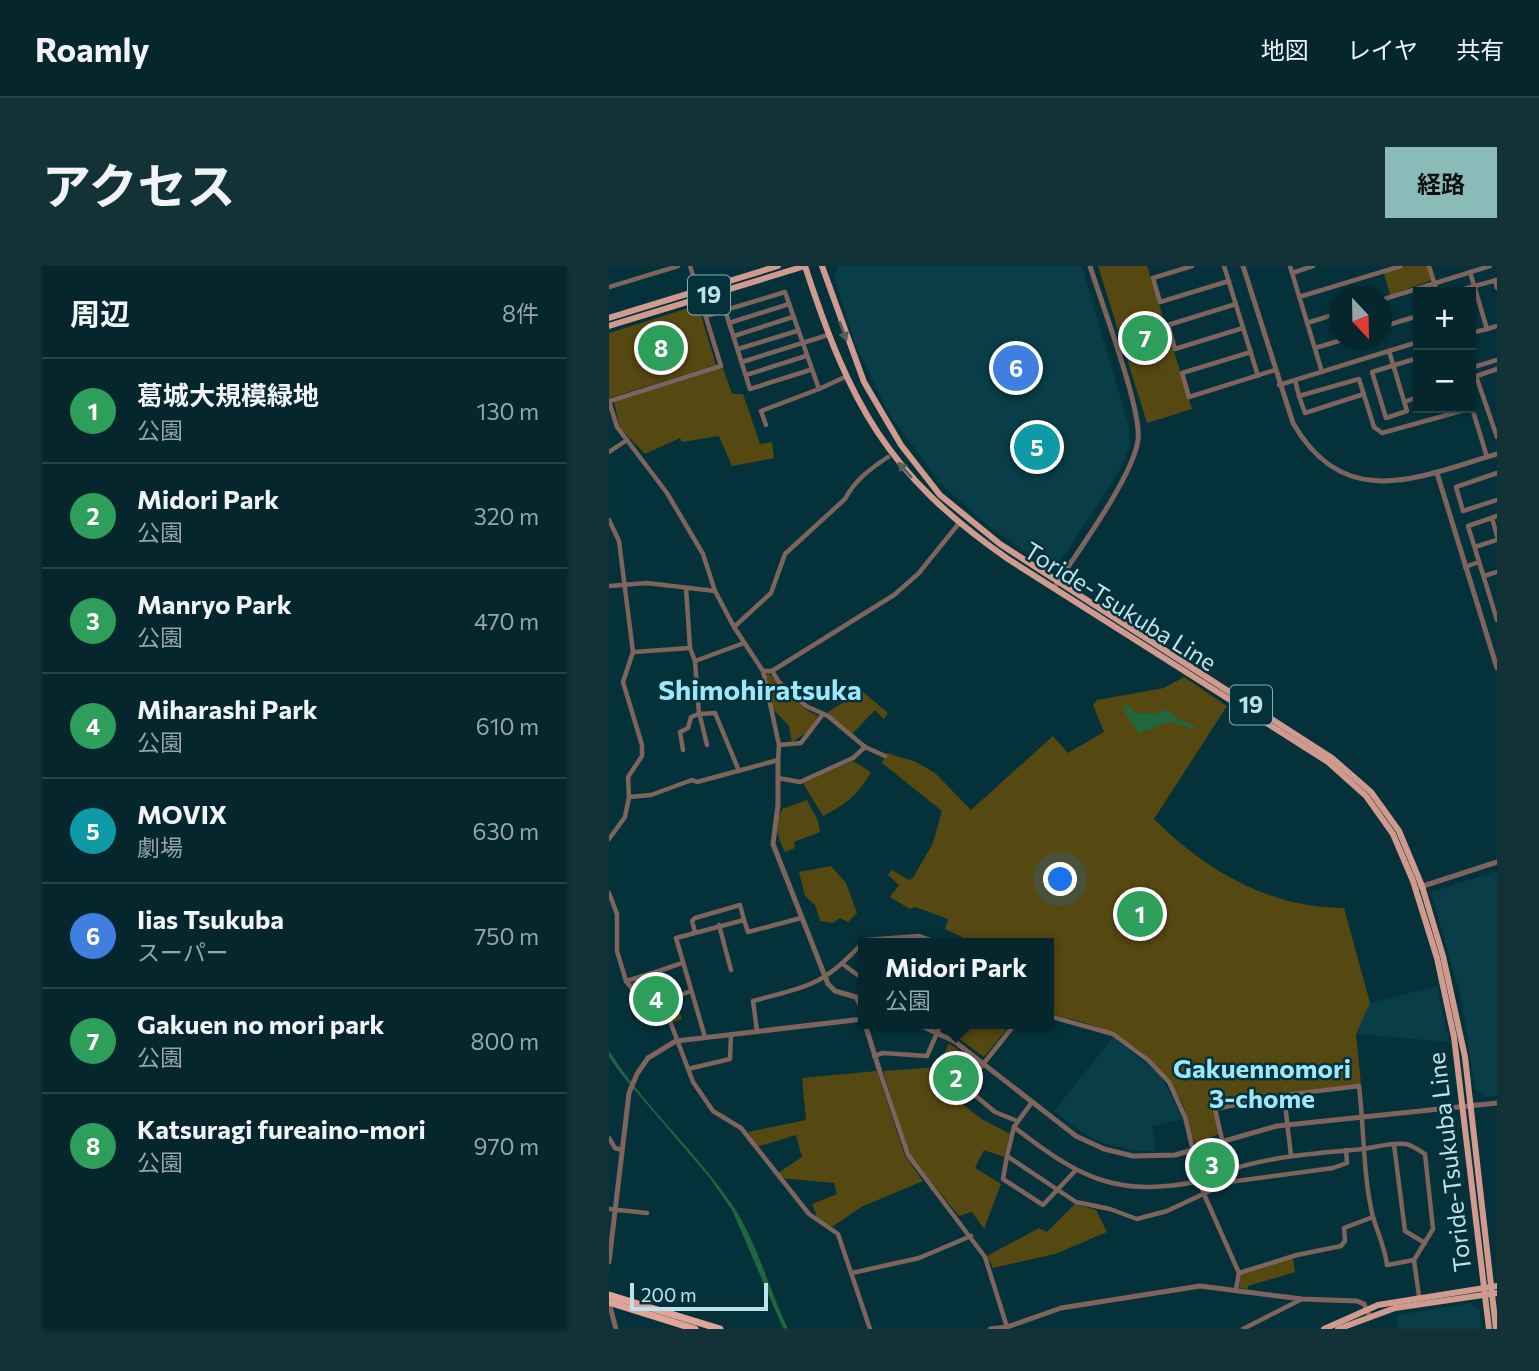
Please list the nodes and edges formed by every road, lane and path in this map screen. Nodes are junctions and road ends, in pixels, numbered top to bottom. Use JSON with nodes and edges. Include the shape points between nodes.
{"nodes":[{"id":1,"x":678,"y":266,"type":"edge"},
{"id":2,"x":690,"y":266,"type":"edge"},
{"id":3,"x":778,"y":266,"type":"edge"},
{"id":4,"x":805,"y":266,"type":"edge"},
{"id":5,"x":822,"y":266,"type":"edge"},
{"id":6,"x":1090,"y":266,"type":"edge"},
{"id":7,"x":1192,"y":266,"type":"edge"},
{"id":8,"x":1224,"y":266,"type":"edge"},
{"id":9,"x":1243,"y":266,"type":"edge"},
{"id":10,"x":1290,"y":266,"type":"edge"},
{"id":11,"x":1313,"y":266,"type":"edge"},
{"id":12,"x":1401,"y":266,"type":"edge"},
{"id":13,"x":1429,"y":266,"type":"edge"},
{"id":14,"x":1490,"y":266,"type":"edge"},
{"id":15,"x":1470,"y":272,"type":"junction"},
{"id":16,"x":1291,"y":273,"type":"junction"},
{"id":17,"x":1496,"y":280,"type":"edge"},
{"id":18,"x":1229,"y":281,"type":"junction"},
{"id":19,"x":1434,"y":283,"type":"junction"},
{"id":20,"x":1474,"y":286,"type":"junction"},
{"id":21,"x":609,"y":287,"type":"edge"},
{"id":22,"x":1435,"y":287,"type":"edge"},
{"id":23,"x":1470,"y":287,"type":"edge"},
{"id":24,"x":1497,"y":288,"type":"edge"},
{"id":25,"x":699,"y":294,"type":"junction"},
{"id":26,"x":1392,"y":296,"type":"edge"},
{"id":27,"x":1299,"y":297,"type":"junction"},
{"id":28,"x":789,"y":304,"type":"junction"},
{"id":29,"x":1236,"y":304,"type":"junction"},
{"id":30,"x":725,"y":310,"type":"junction"},
{"id":31,"x":706,"y":316,"type":"junction"},
{"id":32,"x":1329,"y":316,"type":"edge"},
{"id":33,"x":793,"y":317,"type":"junction"},
{"id":34,"x":1413,"y":317,"type":"edge"},
{"id":35,"x":609,"y":318,"type":"edge"},
{"id":36,"x":729,"y":323,"type":"junction"},
{"id":37,"x":1307,"y":323,"type":"junction"},
{"id":38,"x":1392,"y":324,"type":"edge"},
{"id":39,"x":609,"y":326,"type":"edge"},
{"id":40,"x":1497,"y":326,"type":"edge"},
{"id":41,"x":1243,"y":328,"type":"junction"},
{"id":42,"x":1487,"y":329,"type":"junction"},
{"id":43,"x":797,"y":331,"type":"junction"},
{"id":44,"x":1476,"y":332,"type":"edge"},
{"id":45,"x":828,"y":335,"type":"junction"},
{"id":46,"x":734,"y":336,"type":"junction"},
{"id":47,"x":801,"y":344,"type":"junction"},
{"id":48,"x":1329,"y":344,"type":"edge"},
{"id":49,"x":1413,"y":344,"type":"edge"},
{"id":50,"x":1315,"y":348,"type":"junction"},
{"id":51,"x":738,"y":349,"type":"junction"},
{"id":52,"x":1389,"y":351,"type":"junction"},
{"id":53,"x":1251,"y":352,"type":"junction"},
{"id":54,"x":806,"y":356,"type":"junction"},
{"id":55,"x":1496,"y":357,"type":"edge"},
{"id":56,"x":1413,"y":359,"type":"edge"},
{"id":57,"x":742,"y":362,"type":"junction"},
{"id":58,"x":1393,"y":366,"type":"junction"},
{"id":59,"x":1476,"y":366,"type":"edge"},
{"id":60,"x":1497,"y":369,"type":"edge"},
{"id":61,"x":811,"y":370,"type":"junction"},
{"id":62,"x":1275,"y":370,"type":"junction"},
{"id":63,"x":1322,"y":372,"type":"junction"},
{"id":64,"x":746,"y":375,"type":"junction"},
{"id":65,"x":1258,"y":376,"type":"junction"},
{"id":66,"x":1476,"y":376,"type":"edge"},
{"id":67,"x":845,"y":377,"type":"junction"},
{"id":68,"x":1295,"y":380,"type":"junction"},
{"id":69,"x":1476,"y":384,"type":"edge"},
{"id":70,"x":1279,"y":385,"type":"junction"},
{"id":71,"x":819,"y":389,"type":"junction"},
{"id":72,"x":1364,"y":394,"type":"junction"},
{"id":73,"x":1299,"y":396,"type":"junction"},
{"id":74,"x":1413,"y":399,"type":"edge"},
{"id":75,"x":609,"y":401,"type":"edge"},
{"id":76,"x":1404,"y":402,"type":"junction"},
{"id":77,"x":1448,"y":413,"type":"edge"},
{"id":78,"x":1473,"y":413,"type":"edge"},
{"id":79,"x":766,"y":425,"type":"dead end"},
{"id":80,"x":1497,"y":437,"type":"edge"},
{"id":81,"x":627,"y":440,"type":"junction"},
{"id":82,"x":609,"y":452,"type":"edge"},
{"id":83,"x":1497,"y":454,"type":"edge"},
{"id":84,"x":888,"y":457,"type":"dead end"},
{"id":85,"x":1487,"y":457,"type":"junction"},
{"id":86,"x":1437,"y":473,"type":"junction"},
{"id":87,"x":1497,"y":473,"type":"edge"},
{"id":88,"x":1497,"y":500,"type":"edge"},
{"id":89,"x":1494,"y":517,"type":"edge"},
{"id":90,"x":609,"y":520,"type":"edge"},
{"id":91,"x":960,"y":522,"type":"junction"},
{"id":92,"x":1497,"y":538,"type":"edge"},
{"id":93,"x":1475,"y":547,"type":"junction"},
{"id":94,"x":1479,"y":562,"type":"junction"},
{"id":95,"x":1465,"y":566,"type":"junction"},
{"id":96,"x":1497,"y":572,"type":"edge"},
{"id":97,"x":1484,"y":576,"type":"junction"},
{"id":98,"x":625,"y":583,"type":"junction"},
{"id":99,"x":1056,"y":585,"type":"junction"},
{"id":100,"x":609,"y":586,"type":"edge"},
{"id":101,"x":686,"y":588,"type":"junction"},
{"id":102,"x":715,"y":591,"type":"junction"},
{"id":103,"x":1494,"y":599,"type":"edge"},
{"id":104,"x":1497,"y":620,"type":"edge"},
{"id":105,"x":734,"y":627,"type":"junction"},
{"id":106,"x":744,"y":643,"type":"junction"},
{"id":107,"x":689,"y":648,"type":"junction"},
{"id":108,"x":633,"y":652,"type":"junction"},
{"id":109,"x":1495,"y":656,"type":"edge"},
{"id":110,"x":695,"y":660,"type":"junction"},
{"id":111,"x":1497,"y":668,"type":"edge"},
{"id":112,"x":763,"y":671,"type":"junction"},
{"id":113,"x":772,"y":671,"type":"junction"},
{"id":114,"x":823,"y":714,"type":"junction"},
{"id":115,"x":699,"y":715,"type":"junction"},
{"id":116,"x":707,"y":745,"type":"dead end"},
{"id":117,"x":779,"y":745,"type":"junction"},
{"id":118,"x":865,"y":747,"type":"junction"},
{"id":119,"x":683,"y":750,"type":"dead end"},
{"id":120,"x":885,"y":756,"type":"dead end"},
{"id":121,"x":778,"y":761,"type":"junction"},
{"id":122,"x":739,"y":771,"type":"junction"},
{"id":123,"x":778,"y":778,"type":"junction"},
{"id":124,"x":629,"y":797,"type":"junction"},
{"id":125,"x":609,"y":839,"type":"edge"},
{"id":126,"x":1497,"y":862,"type":"edge"},
{"id":127,"x":1419,"y":887,"type":"junction"},
{"id":128,"x":609,"y":893,"type":"edge"},
{"id":129,"x":801,"y":918,"type":"junction"},
{"id":130,"x":744,"y":920,"type":"junction"},
{"id":131,"x":719,"y":925,"type":"junction"},
{"id":132,"x":695,"y":932,"type":"junction"},
{"id":133,"x":892,"y":938,"type":"edge"},
{"id":134,"x":925,"y":938,"type":"edge"},
{"id":135,"x":858,"y":948,"type":"edge"},
{"id":136,"x":682,"y":963,"type":"junction"},
{"id":137,"x":843,"y":965,"type":"junction"},
{"id":138,"x":731,"y":970,"type":"dead end"},
{"id":139,"x":653,"y":973,"type":"junction"},
{"id":140,"x":858,"y":976,"type":"edge"},
{"id":141,"x":825,"y":979,"type":"junction"},
{"id":142,"x":626,"y":981,"type":"junction"},
{"id":143,"x":691,"y":991,"type":"junction"},
{"id":144,"x":858,"y":1001,"type":"edge"},
{"id":145,"x":1054,"y":1017,"type":"edge"},
{"id":146,"x":858,"y":1022,"type":"edge"},
{"id":147,"x":866,"y":1029,"type":"edge"},
{"id":148,"x":932,"y":1029,"type":"edge"},
{"id":149,"x":1011,"y":1029,"type":"edge"},
{"id":150,"x":757,"y":1031,"type":"junction"},
{"id":151,"x":938,"y":1031,"type":"junction"},
{"id":152,"x":731,"y":1034,"type":"junction"},
{"id":153,"x":705,"y":1037,"type":"junction"},
{"id":154,"x":676,"y":1041,"type":"junction"},
{"id":155,"x":874,"y":1056,"type":"junction"},
{"id":156,"x":983,"y":1063,"type":"junction"},
{"id":157,"x":688,"y":1069,"type":"junction"},
{"id":158,"x":879,"y":1069,"type":"joint"},
{"id":159,"x":1284,"y":1095,"type":"junction"},
{"id":160,"x":1032,"y":1102,"type":"junction"},
{"id":161,"x":1497,"y":1103,"type":"edge"},
{"id":162,"x":1467,"y":1106,"type":"junction"},
{"id":163,"x":1362,"y":1117,"type":"junction"},
{"id":164,"x":1015,"y":1124,"type":"junction"},
{"id":165,"x":1287,"y":1125,"type":"junction"},
{"id":166,"x":609,"y":1138,"type":"edge"},
{"id":167,"x":1222,"y":1140,"type":"junction"},
{"id":168,"x":1394,"y":1145,"type":"junction"},
{"id":169,"x":1366,"y":1148,"type":"junction"},
{"id":170,"x":623,"y":1150,"type":"junction"},
{"id":171,"x":1193,"y":1150,"type":"junction"},
{"id":172,"x":1346,"y":1150,"type":"junction"},
{"id":173,"x":1007,"y":1156,"type":"junction"},
{"id":174,"x":1291,"y":1156,"type":"junction"},
{"id":175,"x":1075,"y":1171,"type":"junction"},
{"id":176,"x":1201,"y":1181,"type":"junction"},
{"id":177,"x":1058,"y":1189,"type":"junction"},
{"id":178,"x":1203,"y":1192,"type":"junction"},
{"id":179,"x":613,"y":1209,"type":"edge"},
{"id":180,"x":647,"y":1213,"type":"dead end"},
{"id":181,"x":1373,"y":1217,"type":"junction"},
{"id":182,"x":971,"y":1236,"type":"junction"},
{"id":183,"x":1425,"y":1243,"type":"junction"},
{"id":184,"x":1414,"y":1260,"type":"junction"},
{"id":185,"x":609,"y":1262,"type":"edge"},
{"id":186,"x":852,"y":1273,"type":"junction"},
{"id":187,"x":1239,"y":1273,"type":"junction"},
{"id":188,"x":1236,"y":1289,"type":"junction"},
{"id":189,"x":1491,"y":1290,"type":"edge"},
{"id":190,"x":609,"y":1294,"type":"edge"},
{"id":191,"x":1419,"y":1296,"type":"junction"},
{"id":192,"x":1302,"y":1299,"type":"junction"},
{"id":193,"x":609,"y":1303,"type":"edge"},
{"id":194,"x":1368,"y":1312,"type":"junction"},
{"id":195,"x":1007,"y":1327,"type":"junction"},
{"id":196,"x":616,"y":1329,"type":"edge"},
{"id":197,"x":695,"y":1329,"type":"edge"},
{"id":198,"x":720,"y":1329,"type":"edge"},
{"id":199,"x":870,"y":1329,"type":"edge"},
{"id":200,"x":990,"y":1329,"type":"edge"},
{"id":201,"x":1243,"y":1329,"type":"edge"},
{"id":202,"x":1324,"y":1329,"type":"edge"},
{"id":203,"x":1338,"y":1329,"type":"edge"},
{"id":204,"x":1489,"y":1329,"type":"edge"},
{"id":205,"x":1496,"y":1329,"type":"edge"}],
"edges":[{"from":1,"to":21,"type":"street"},
{"from":2,"to":25,"type":"street"},
{"from":3,"to":25,"type":"main road","number":"19"},
{"from":4,"to":25,"type":"main road","number":"19"},
{"from":4,"to":45,"type":"main road","name":"Toride-Tsukuba Line","number":"19"},
{"from":5,"to":99,"type":"main road","name":"Toride-Tsukuba Line","number":"19","one_way":true,"via":[[864,382],[911,458],[963,516]]},
{"from":6,"to":99,"type":"street","via":[[1135,412],[1138,437],[1126,473]]},
{"from":7,"to":18,"type":"street","via":[[1153,278],[1160,302]]},
{"from":8,"to":18,"type":"street"},
{"from":9,"to":62,"type":"street"},
{"from":10,"to":16,"type":"street"},
{"from":11,"to":16,"type":"street"},
{"from":12,"to":27,"type":"street"},
{"from":13,"to":19,"type":"street"},
{"from":14,"to":15,"type":"street"},
{"from":15,"to":19,"type":"street"},
{"from":15,"to":20,"type":"street"},
{"from":16,"to":27,"type":"street"},
{"from":17,"to":20,"type":"street"},
{"from":17,"to":24,"type":"street"},
{"from":18,"to":29,"type":"street"},
{"from":19,"to":22,"type":"street"},
{"from":19,"to":26,"type":"street"},
{"from":20,"to":23,"type":"street"},
{"from":20,"to":42,"type":"street"},
{"from":25,"to":31,"type":"street"},
{"from":25,"to":35,"type":"main road","number":"19"},
{"from":25,"to":39,"type":"main road","number":"19"},
{"from":27,"to":37,"type":"street"},
{"from":28,"to":30,"type":"street","via":[[786,292]]},
{"from":28,"to":33,"type":"street"},
{"from":28,"to":36,"type":"street"},
{"from":29,"to":41,"type":"street"},
{"from":29,"to":41,"type":"street","via":[[1168,325],[1175,349]]},
{"from":30,"to":31,"type":"street"},
{"from":30,"to":36,"type":"street"},
{"from":31,"to":75,"type":"street","via":[[721,366]]},
{"from":32,"to":37,"type":"street"},
{"from":33,"to":43,"type":"street"},
{"from":33,"to":46,"type":"street"},
{"from":34,"to":38,"type":"street"},
{"from":36,"to":46,"type":"street"},
{"from":37,"to":50,"type":"street"},
{"from":40,"to":42,"type":"street"},
{"from":41,"to":53,"type":"street"},
{"from":42,"to":44,"type":"street"},
{"from":43,"to":47,"type":"street"},
{"from":43,"to":51,"type":"street"},
{"from":45,"to":47,"type":"street"},
{"from":45,"to":67,"type":"main road","name":"Toride-Tsukuba Line","number":"19"},
{"from":46,"to":51,"type":"street"},
{"from":47,"to":54,"type":"street"},
{"from":47,"to":57,"type":"street"},
{"from":48,"to":50,"type":"street"},
{"from":49,"to":52,"type":"street"},
{"from":50,"to":63,"type":"street"},
{"from":51,"to":57,"type":"street"},
{"from":52,"to":58,"type":"street"},
{"from":52,"to":63,"type":"street"},
{"from":53,"to":65,"type":"street"},
{"from":53,"to":65,"type":"street","via":[[1182,373],[1189,397]]},
{"from":54,"to":61,"type":"street"},
{"from":54,"to":64,"type":"street"},
{"from":55,"to":59,"type":"street"},
{"from":56,"to":58,"type":"street"},
{"from":57,"to":64,"type":"street"},
{"from":58,"to":76,"type":"street"},
{"from":58,"to":76,"type":"street","via":[[1372,372],[1385,418],[1407,411]]},
{"from":60,"to":66,"type":"street"},
{"from":61,"to":64,"type":"street","via":[[750,389]]},
{"from":61,"to":71,"type":"street"},
{"from":62,"to":65,"type":"street"},
{"from":62,"to":70,"type":"street"},
{"from":63,"to":68,"type":"street"},
{"from":67,"to":71,"type":"street"},
{"from":91,"to":67,"type":"main road","name":"Toride-Tsukuba Line","number":"19","one_way":true,"via":[[900,466],[873,429]]},
{"from":68,"to":70,"type":"street"},
{"from":68,"to":73,"type":"street"},
{"from":69,"to":80,"type":"street"},
{"from":70,"to":86,"type":"street","via":[[1303,441],[1331,465],[1388,483]]},
{"from":71,"to":79,"type":"street","via":[[761,411]]},
{"from":72,"to":73,"type":"street","via":[[1359,379]]},
{"from":72,"to":73,"type":"street","via":[[1305,413]]},
{"from":72,"to":77,"type":"street","via":[[1374,427],[1382,433]]},
{"from":74,"to":76,"type":"street"},
{"from":75,"to":81,"type":"street","via":[[617,427]]},
{"from":78,"to":85,"type":"street"},
{"from":81,"to":82,"type":"street"},
{"from":81,"to":102,"type":"street","via":[[692,535]]},
{"from":83,"to":85,"type":"street"},
{"from":84,"to":105,"type":"street","via":[[859,479],[845,499],[785,554],[771,593]]},
{"from":85,"to":86,"type":"street"},
{"from":86,"to":95,"type":"street"},
{"from":87,"to":88,"type":"street","via":[[1456,487],[1463,511]]},
{"from":89,"to":92,"type":"street"},
{"from":89,"to":93,"type":"street","via":[[1468,526]]},
{"from":90,"to":98,"type":"street","via":[[619,541]]},
{"from":91,"to":99,"type":"main road","name":"Toride-Tsukuba Line","number":"19"},
{"from":91,"to":113,"type":"street","via":[[918,574],[894,595]]},
{"from":92,"to":93,"type":"street"},
{"from":93,"to":94,"type":"street"},
{"from":94,"to":95,"type":"street"},
{"from":94,"to":97,"type":"street"},
{"from":95,"to":109,"type":"street"},
{"from":96,"to":97,"type":"street"},
{"from":97,"to":103,"type":"street"},
{"from":98,"to":100,"type":"street"},
{"from":98,"to":101,"type":"street"},
{"from":98,"to":108,"type":"street"},
{"from":99,"to":127,"type":"main road","name":"Toride-Tsukuba Line","number":"19","via":[[1347,769],[1392,819]]},
{"from":101,"to":102,"type":"street"},
{"from":101,"to":107,"type":"street"},
{"from":102,"to":105,"type":"street"},
{"from":103,"to":104,"type":"street"},
{"from":105,"to":106,"type":"street"},
{"from":106,"to":110,"type":"street"},
{"from":106,"to":112,"type":"street"},
{"from":107,"to":108,"type":"street"},
{"from":107,"to":110,"type":"street"},
{"from":108,"to":124,"type":"street","via":[[624,682],[642,756],[628,777]]},
{"from":109,"to":111,"type":"street"},
{"from":110,"to":115,"type":"street"},
{"from":112,"to":113,"type":"street"},
{"from":112,"to":117,"type":"street"},
{"from":113,"to":114,"type":"street","via":[[806,706]]},
{"from":114,"to":117,"type":"street","via":[[801,743]]},
{"from":114,"to":118,"type":"street"},
{"from":115,"to":116,"type":"street"},
{"from":115,"to":119,"type":"street","via":[[691,717],[688,729],[680,732]]},
{"from":115,"to":122,"type":"street","via":[[715,713]]},
{"from":117,"to":121,"type":"street"},
{"from":118,"to":120,"type":"street"},
{"from":118,"to":123,"type":"street","via":[[853,758],[800,782]]},
{"from":121,"to":122,"type":"street"},
{"from":121,"to":123,"type":"street"},
{"from":122,"to":124,"type":"street"},
{"from":123,"to":129,"type":"street","via":[[773,844]]},
{"from":124,"to":125,"type":"street","via":[[625,817]]},
{"from":126,"to":127,"type":"street"},
{"from":127,"to":162,"type":"main road","name":"Toride-Tsukuba Line","number":"19","via":[[1449,1007]]},
{"from":128,"to":142,"type":"street","via":[[617,914],[617,951]]},
{"from":129,"to":130,"type":"street","via":[[748,932]]},
{"from":129,"to":141,"type":"street"},
{"from":130,"to":131,"type":"street"},
{"from":130,"to":132,"type":"street","via":[[740,905],[695,918]]},
{"from":131,"to":132,"type":"street"},
{"from":131,"to":138,"type":"street"},
{"from":132,"to":136,"type":"street","via":[[676,939]]},
{"from":133,"to":134,"type":"street"},
{"from":135,"to":137,"type":"street"},
{"from":136,"to":139,"type":"street"},
{"from":136,"to":143,"type":"street"},
{"from":137,"to":140,"type":"street"},
{"from":137,"to":141,"type":"street"},
{"from":139,"to":142,"type":"street"},
{"from":139,"to":143,"type":"street","via":[[660,992],[672,998]]},
{"from":141,"to":144,"type":"street","via":[[835,991]]},
{"from":141,"to":150,"type":"street","via":[[753,1000]]},
{"from":142,"to":154,"type":"street","via":[[643,1003],[670,1021]]},
{"from":143,"to":153,"type":"street"},
{"from":145,"to":171,"type":"street","via":[[1113,1034],[1161,1072],[1181,1106]]},
{"from":146,"to":150,"type":"street"},
{"from":147,"to":155,"type":"street"},
{"from":148,"to":151,"type":"street"},
{"from":149,"to":156,"type":"street"},
{"from":150,"to":152,"type":"street"},
{"from":151,"to":155,"type":"street","via":[[927,1056]]},
{"from":151,"to":156,"type":"street"},
{"from":152,"to":153,"type":"street"},
{"from":152,"to":157,"type":"street","via":[[730,1059]]},
{"from":153,"to":154,"type":"street"},
{"from":154,"to":157,"type":"street"},
{"from":154,"to":170,"type":"street","via":[[649,1058],[634,1080]]},
{"from":155,"to":158,"type":"street"},
{"from":156,"to":160,"type":"street"},
{"from":156,"to":164,"type":"street","via":[[965,1087]]},
{"from":157,"to":186,"type":"street","via":[[713,1111],[741,1128],[809,1214],[838,1234]]},
{"from":158,"to":182,"type":"street","via":[[910,1159]]},
{"from":159,"to":163,"type":"street","via":[[1359,1086]]},
{"from":159,"to":165,"type":"street"},
{"from":159,"to":167,"type":"street","via":[[1215,1109]]},
{"from":160,"to":164,"type":"street"},
{"from":160,"to":171,"type":"street","via":[[1076,1136],[1114,1152],[1157,1157]]},
{"from":161,"to":162,"type":"street"},
{"from":162,"to":163,"type":"street"},
{"from":162,"to":189,"type":"main road","name":"Toride-Tsukuba Line","number":"19"},
{"from":163,"to":165,"type":"street"},
{"from":163,"to":169,"type":"street"},
{"from":164,"to":173,"type":"street"},
{"from":164,"to":175,"type":"street"},
{"from":165,"to":167,"type":"street"},
{"from":165,"to":174,"type":"street"},
{"from":166,"to":170,"type":"street","via":[[615,1148]]},
{"from":167,"to":171,"type":"street"},
{"from":167,"to":174,"type":"street","via":[[1230,1170]]},
{"from":168,"to":169,"type":"street"},
{"from":168,"to":183,"type":"street","via":[[1405,1231]]},
{"from":168,"to":183,"type":"street","via":[[1408,1144],[1425,1154],[1433,1229]]},
{"from":169,"to":172,"type":"street"},
{"from":169,"to":181,"type":"street"},
{"from":170,"to":179,"type":"street"},
{"from":171,"to":176,"type":"street"},
{"from":172,"to":174,"type":"street"},
{"from":172,"to":178,"type":"street","via":[[1347,1163],[1333,1168],[1241,1179]]},
{"from":173,"to":177,"type":"street"},
{"from":173,"to":177,"type":"street","via":[[1003,1179],[1043,1205]]},
{"from":175,"to":176,"type":"street","via":[[1132,1187]]},
{"from":175,"to":177,"type":"street"},
{"from":176,"to":178,"type":"street"},
{"from":177,"to":178,"type":"street","via":[[1076,1202],[1136,1219],[1167,1211]]},
{"from":178,"to":187,"type":"street"},
{"from":179,"to":180,"type":"street"},
{"from":179,"to":185,"type":"street"},
{"from":181,"to":184,"type":"street","via":[[1387,1265]]},
{"from":181,"to":187,"type":"street","via":[[1343,1228],[1341,1246]]},
{"from":182,"to":186,"type":"street","via":[[919,1258]]},
{"from":182,"to":195,"type":"street","via":[[992,1270]]},
{"from":183,"to":184,"type":"street"},
{"from":184,"to":191,"type":"street"},
{"from":186,"to":199,"type":"street"},
{"from":187,"to":188,"type":"street"},
{"from":188,"to":192,"type":"street"},
{"from":188,"to":195,"type":"street","via":[[1188,1288],[1061,1308]]},
{"from":189,"to":191,"type":"main road"},
{"from":189,"to":194,"type":"main road"},
{"from":189,"to":204,"type":"main road","name":"Toride-Tsukuba Line","number":"19"},
{"from":189,"to":205,"type":"main road","name":"Toride-Tsukuba Line","number":"19"},
{"from":190,"to":198,"type":"highway"},
{"from":191,"to":194,"type":"main road"},
{"from":192,"to":194,"type":"street","via":[[1354,1300],[1362,1302]]},
{"from":192,"to":201,"type":"street"},
{"from":193,"to":196,"type":"street"},
{"from":193,"to":197,"type":"highway"},
{"from":194,"to":202,"type":"main road"},
{"from":194,"to":203,"type":"main road"},
{"from":195,"to":200,"type":"street"}]}
